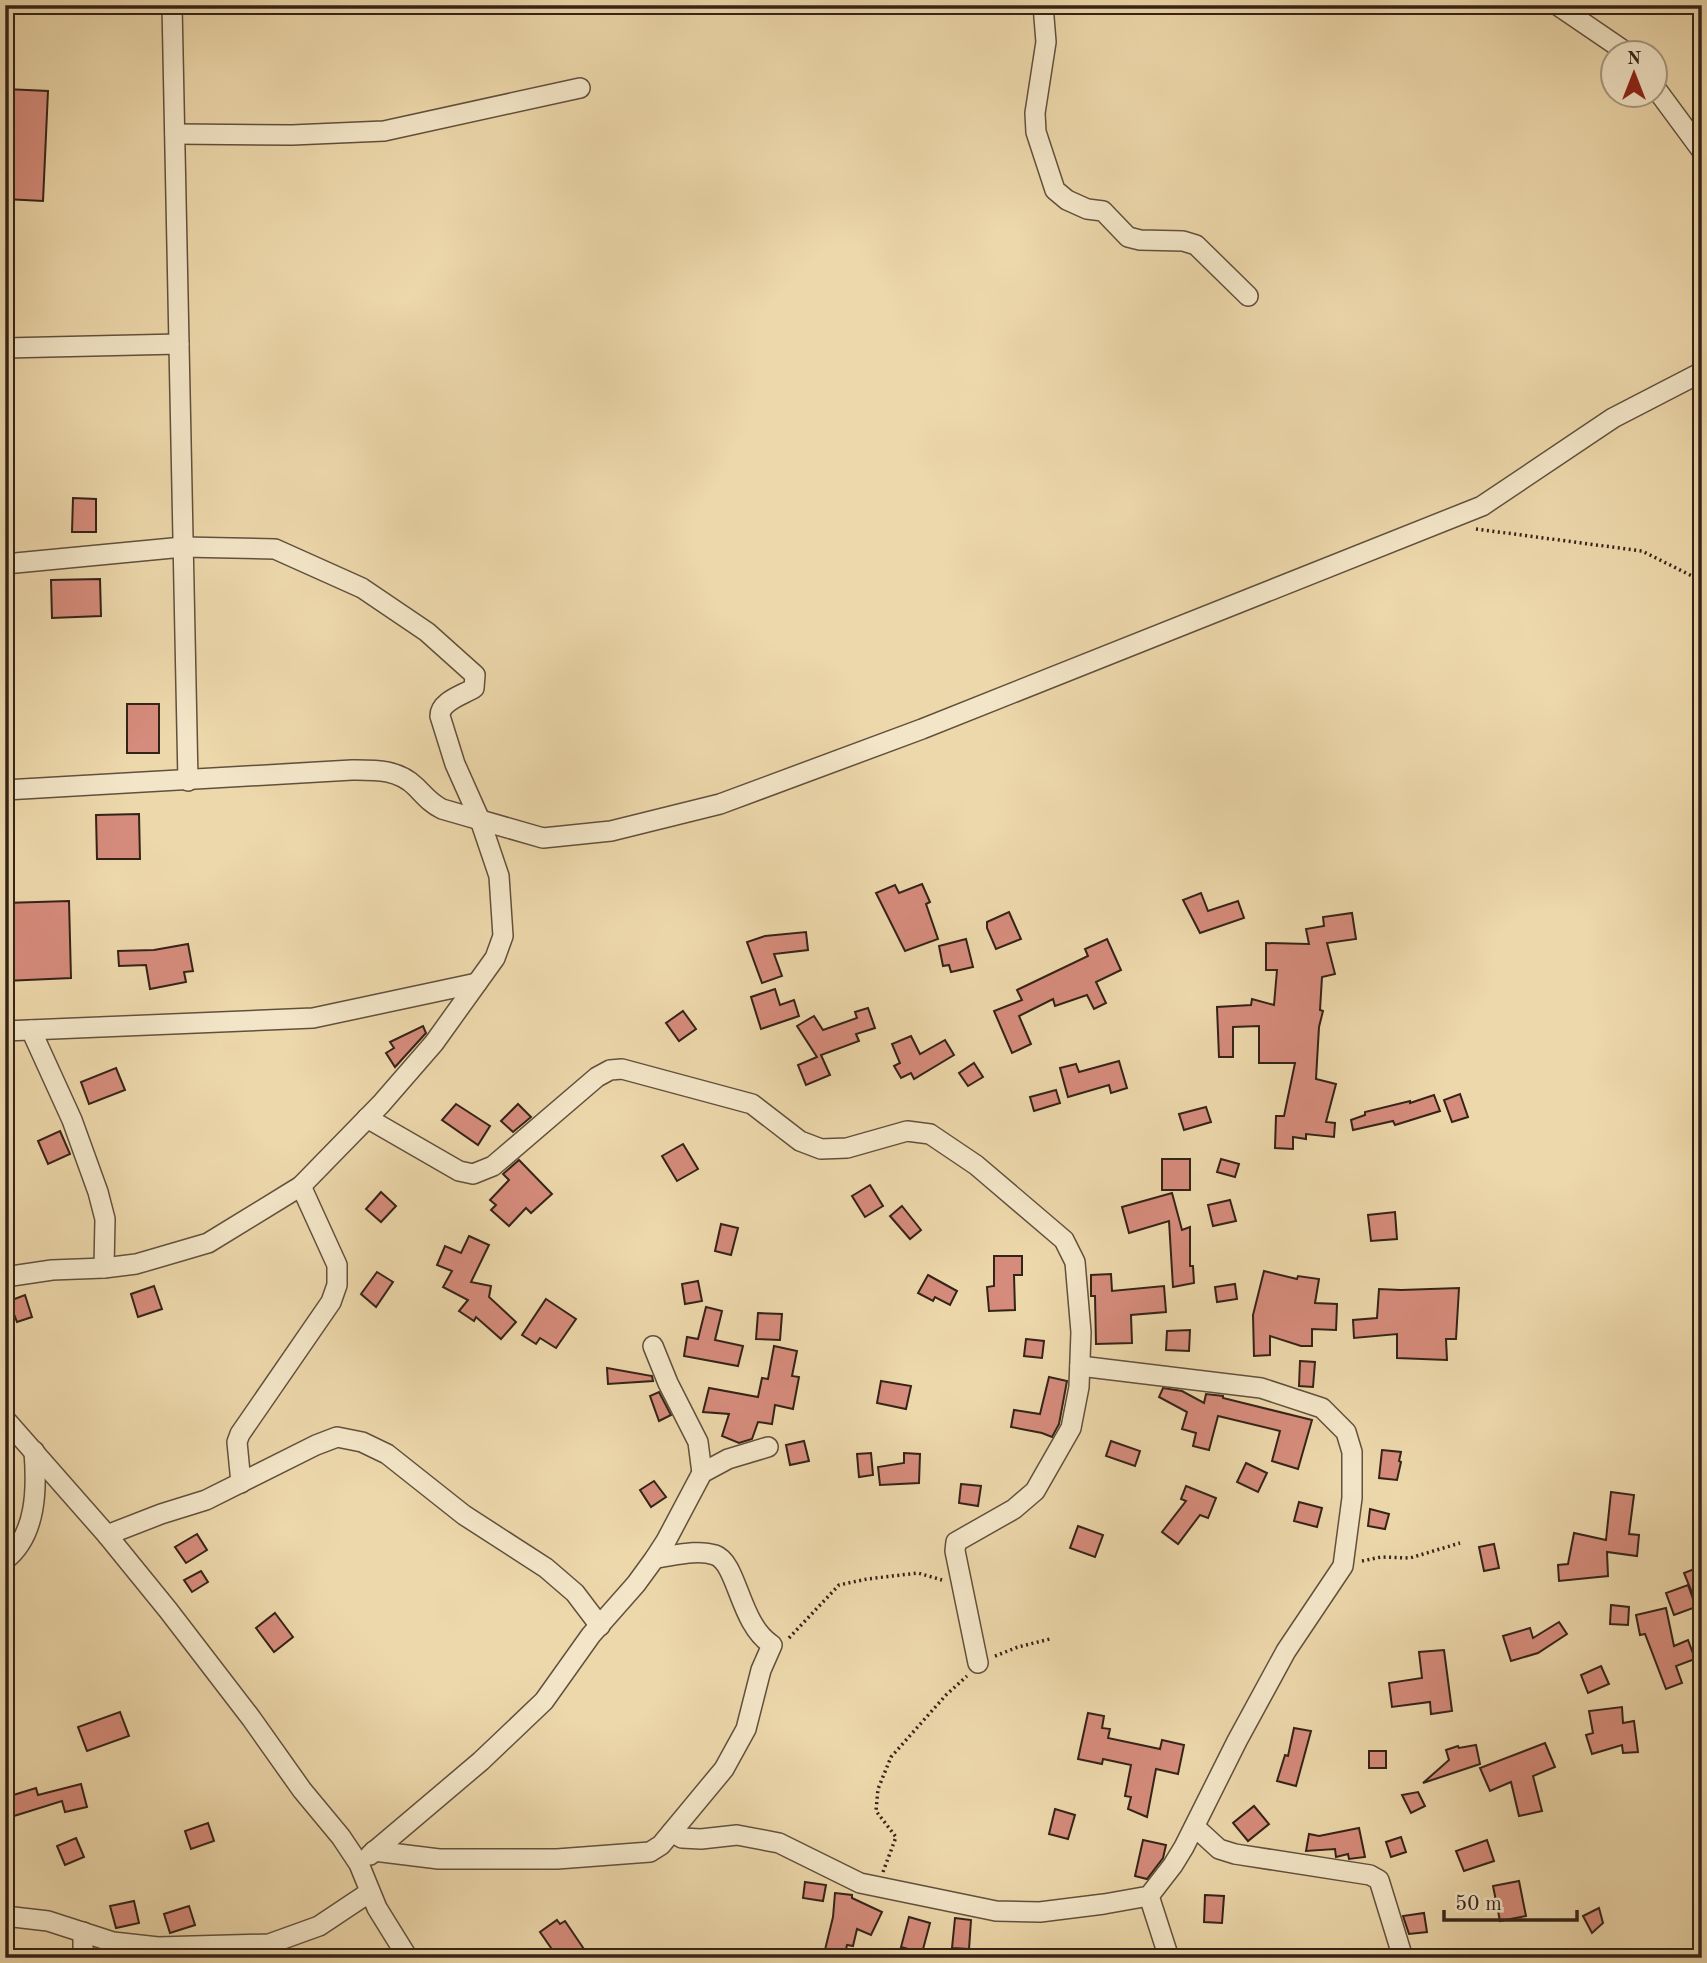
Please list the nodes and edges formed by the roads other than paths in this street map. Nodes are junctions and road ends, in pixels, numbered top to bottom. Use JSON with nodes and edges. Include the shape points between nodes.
{"nodes":[{"id":1,"x":172,"y":5,"type":"edge"},
{"id":2,"x":1043,"y":5,"type":"edge"},
{"id":3,"x":1557,"y":5,"type":"edge"},
{"id":4,"x":1605,"y":38,"type":"edge"},
{"id":5,"x":580,"y":88,"type":"dead end"},
{"id":6,"x":1668,"y":105,"type":"edge"},
{"id":7,"x":174,"y":134,"type":"junction"},
{"id":8,"x":1702,"y":151,"type":"edge"},
{"id":9,"x":1248,"y":296,"type":"dead end"},
{"id":10,"x":179,"y":344,"type":"junction"},
{"id":11,"x":5,"y":348,"type":"edge"},
{"id":12,"x":1702,"y":372,"type":"edge"},
{"id":13,"x":183,"y":547,"type":"junction"},
{"id":14,"x":5,"y":564,"type":"edge"},
{"id":15,"x":188,"y":781,"type":"junction"},
{"id":16,"x":5,"y":790,"type":"edge"},
{"id":17,"x":480,"y":820,"type":"junction"},
{"id":18,"x":477,"y":983,"type":"junction"},
{"id":19,"x":31,"y":1030,"type":"junction"},
{"id":20,"x":5,"y":1031,"type":"edge"},
{"id":21,"x":367,"y":1118,"type":"junction"},
{"id":22,"x":301,"y":1186,"type":"junction"},
{"id":23,"x":104,"y":1268,"type":"junction"},
{"id":24,"x":5,"y":1277,"type":"edge"},
{"id":25,"x":653,"y":1346,"type":"dead end"},
{"id":26,"x":1080,"y":1366,"type":"junction"},
{"id":27,"x":5,"y":1419,"type":"edge"},
{"id":28,"x":768,"y":1447,"type":"dead end"},
{"id":29,"x":34,"y":1451,"type":"junction"},
{"id":30,"x":702,"y":1473,"type":"junction"},
{"id":31,"x":241,"y":1483,"type":"junction"},
{"id":32,"x":107,"y":1535,"type":"junction"},
{"id":33,"x":655,"y":1558,"type":"junction"},
{"id":34,"x":5,"y":1560,"type":"edge"},
{"id":35,"x":600,"y":1626,"type":"junction"},
{"id":36,"x":978,"y":1663,"type":"road end"},
{"id":37,"x":1195,"y":1826,"type":"junction"},
{"id":38,"x":672,"y":1832,"type":"junction"},
{"id":39,"x":374,"y":1851,"type":"junction"},
{"id":40,"x":359,"y":1864,"type":"junction"},
{"id":41,"x":370,"y":1892,"type":"junction"},
{"id":42,"x":1149,"y":1896,"type":"junction"},
{"id":43,"x":5,"y":1916,"type":"edge"},
{"id":44,"x":83,"y":1932,"type":"junction"},
{"id":45,"x":83,"y":1958,"type":"edge"},
{"id":46,"x":408,"y":1958,"type":"edge"},
{"id":47,"x":1169,"y":1958,"type":"edge"},
{"id":48,"x":1403,"y":1958,"type":"edge"}],
"edges":[{"from":1,"to":7,"type":"street"},
{"from":2,"to":9,"type":"street","via":[[1046,42],[1036,132],[1055,190],[1077,204],[1103,211],[1128,237],[1196,245]]},
{"from":3,"to":4,"type":"street"},
{"from":5,"to":7,"type":"street","via":[[384,131]]},
{"from":6,"to":8,"type":"street"},
{"from":7,"to":10,"type":"street"},
{"from":10,"to":11,"type":"street"},
{"from":10,"to":13,"type":"street"},
{"from":12,"to":17,"type":"street","via":[[1613,418],[1482,506],[922,729],[720,804],[611,831],[543,838]]},
{"from":13,"to":14,"type":"street"},
{"from":13,"to":15,"type":"street"},
{"from":13,"to":17,"type":"street","via":[[264,547],[285,552],[362,588],[427,632],[475,676],[474,688],[444,705],[440,716]]},
{"from":15,"to":16,"type":"street"},
{"from":15,"to":17,"type":"street","via":[[381,770],[406,779],[442,809]]},
{"from":17,"to":18,"type":"street","via":[[499,876],[503,936],[495,958]]},
{"from":18,"to":19,"type":"street","via":[[313,1018]]},
{"from":18,"to":21,"type":"street","via":[[434,1043]]},
{"from":19,"to":20,"type":"street"},
{"from":19,"to":23,"type":"street","via":[[98,1192],[105,1219]]},
{"from":21,"to":22,"type":"street"},
{"from":21,"to":26,"type":"street","via":[[459,1171],[473,1174],[493,1166],[597,1077],[622,1069],[752,1104],[800,1141],[821,1149],[847,1148],[907,1131],[930,1133],[976,1165],[1064,1240],[1075,1262],[1078,1283]]},
{"from":22,"to":23,"type":"street","via":[[208,1243],[136,1264]]},
{"from":22,"to":31,"type":"street","via":[[337,1265],[337,1285],[331,1302],[240,1434]]},
{"from":23,"to":24,"type":"street"},
{"from":25,"to":30,"type":"street","via":[[698,1442]]},
{"from":26,"to":36,"type":"street","via":[[1071,1428],[1035,1491],[956,1542]]},
{"from":26,"to":37,"type":"street","via":[[1261,1388],[1322,1408],[1346,1432],[1352,1452],[1351,1510],[1343,1566],[1286,1651]]},
{"from":27,"to":29,"type":"street"},
{"from":28,"to":30,"type":"street"},
{"from":29,"to":32,"type":"street"},
{"from":29,"to":34,"type":"street","via":[[37,1484],[31,1519],[15,1552]]},
{"from":30,"to":33,"type":"street"},
{"from":31,"to":32,"type":"street"},
{"from":31,"to":35,"type":"street","via":[[337,1437],[362,1442],[387,1454],[464,1515],[546,1568],[575,1593]]},
{"from":32,"to":40,"type":"street"},
{"from":33,"to":35,"type":"street"},
{"from":33,"to":38,"type":"street","via":[[717,1555],[729,1566],[757,1633],[772,1645],[747,1729],[724,1769]]},
{"from":35,"to":39,"type":"street","via":[[544,1701]]},
{"from":37,"to":42,"type":"street"},
{"from":37,"to":48,"type":"street","via":[[1219,1849],[1235,1854],[1380,1880]]},
{"from":38,"to":39,"type":"street","via":[[650,1852],[607,1856],[439,1859]]},
{"from":38,"to":42,"type":"street","via":[[682,1838],[737,1835],[779,1843],[860,1883],[1012,1913]]},
{"from":39,"to":40,"type":"street"},
{"from":40,"to":41,"type":"street"},
{"from":41,"to":44,"type":"street","via":[[319,1926],[269,1944],[158,1947],[113,1942]]},
{"from":41,"to":46,"type":"street"},
{"from":42,"to":47,"type":"street"},
{"from":43,"to":44,"type":"street","via":[[48,1921]]},
{"from":44,"to":45,"type":"street"}]}
